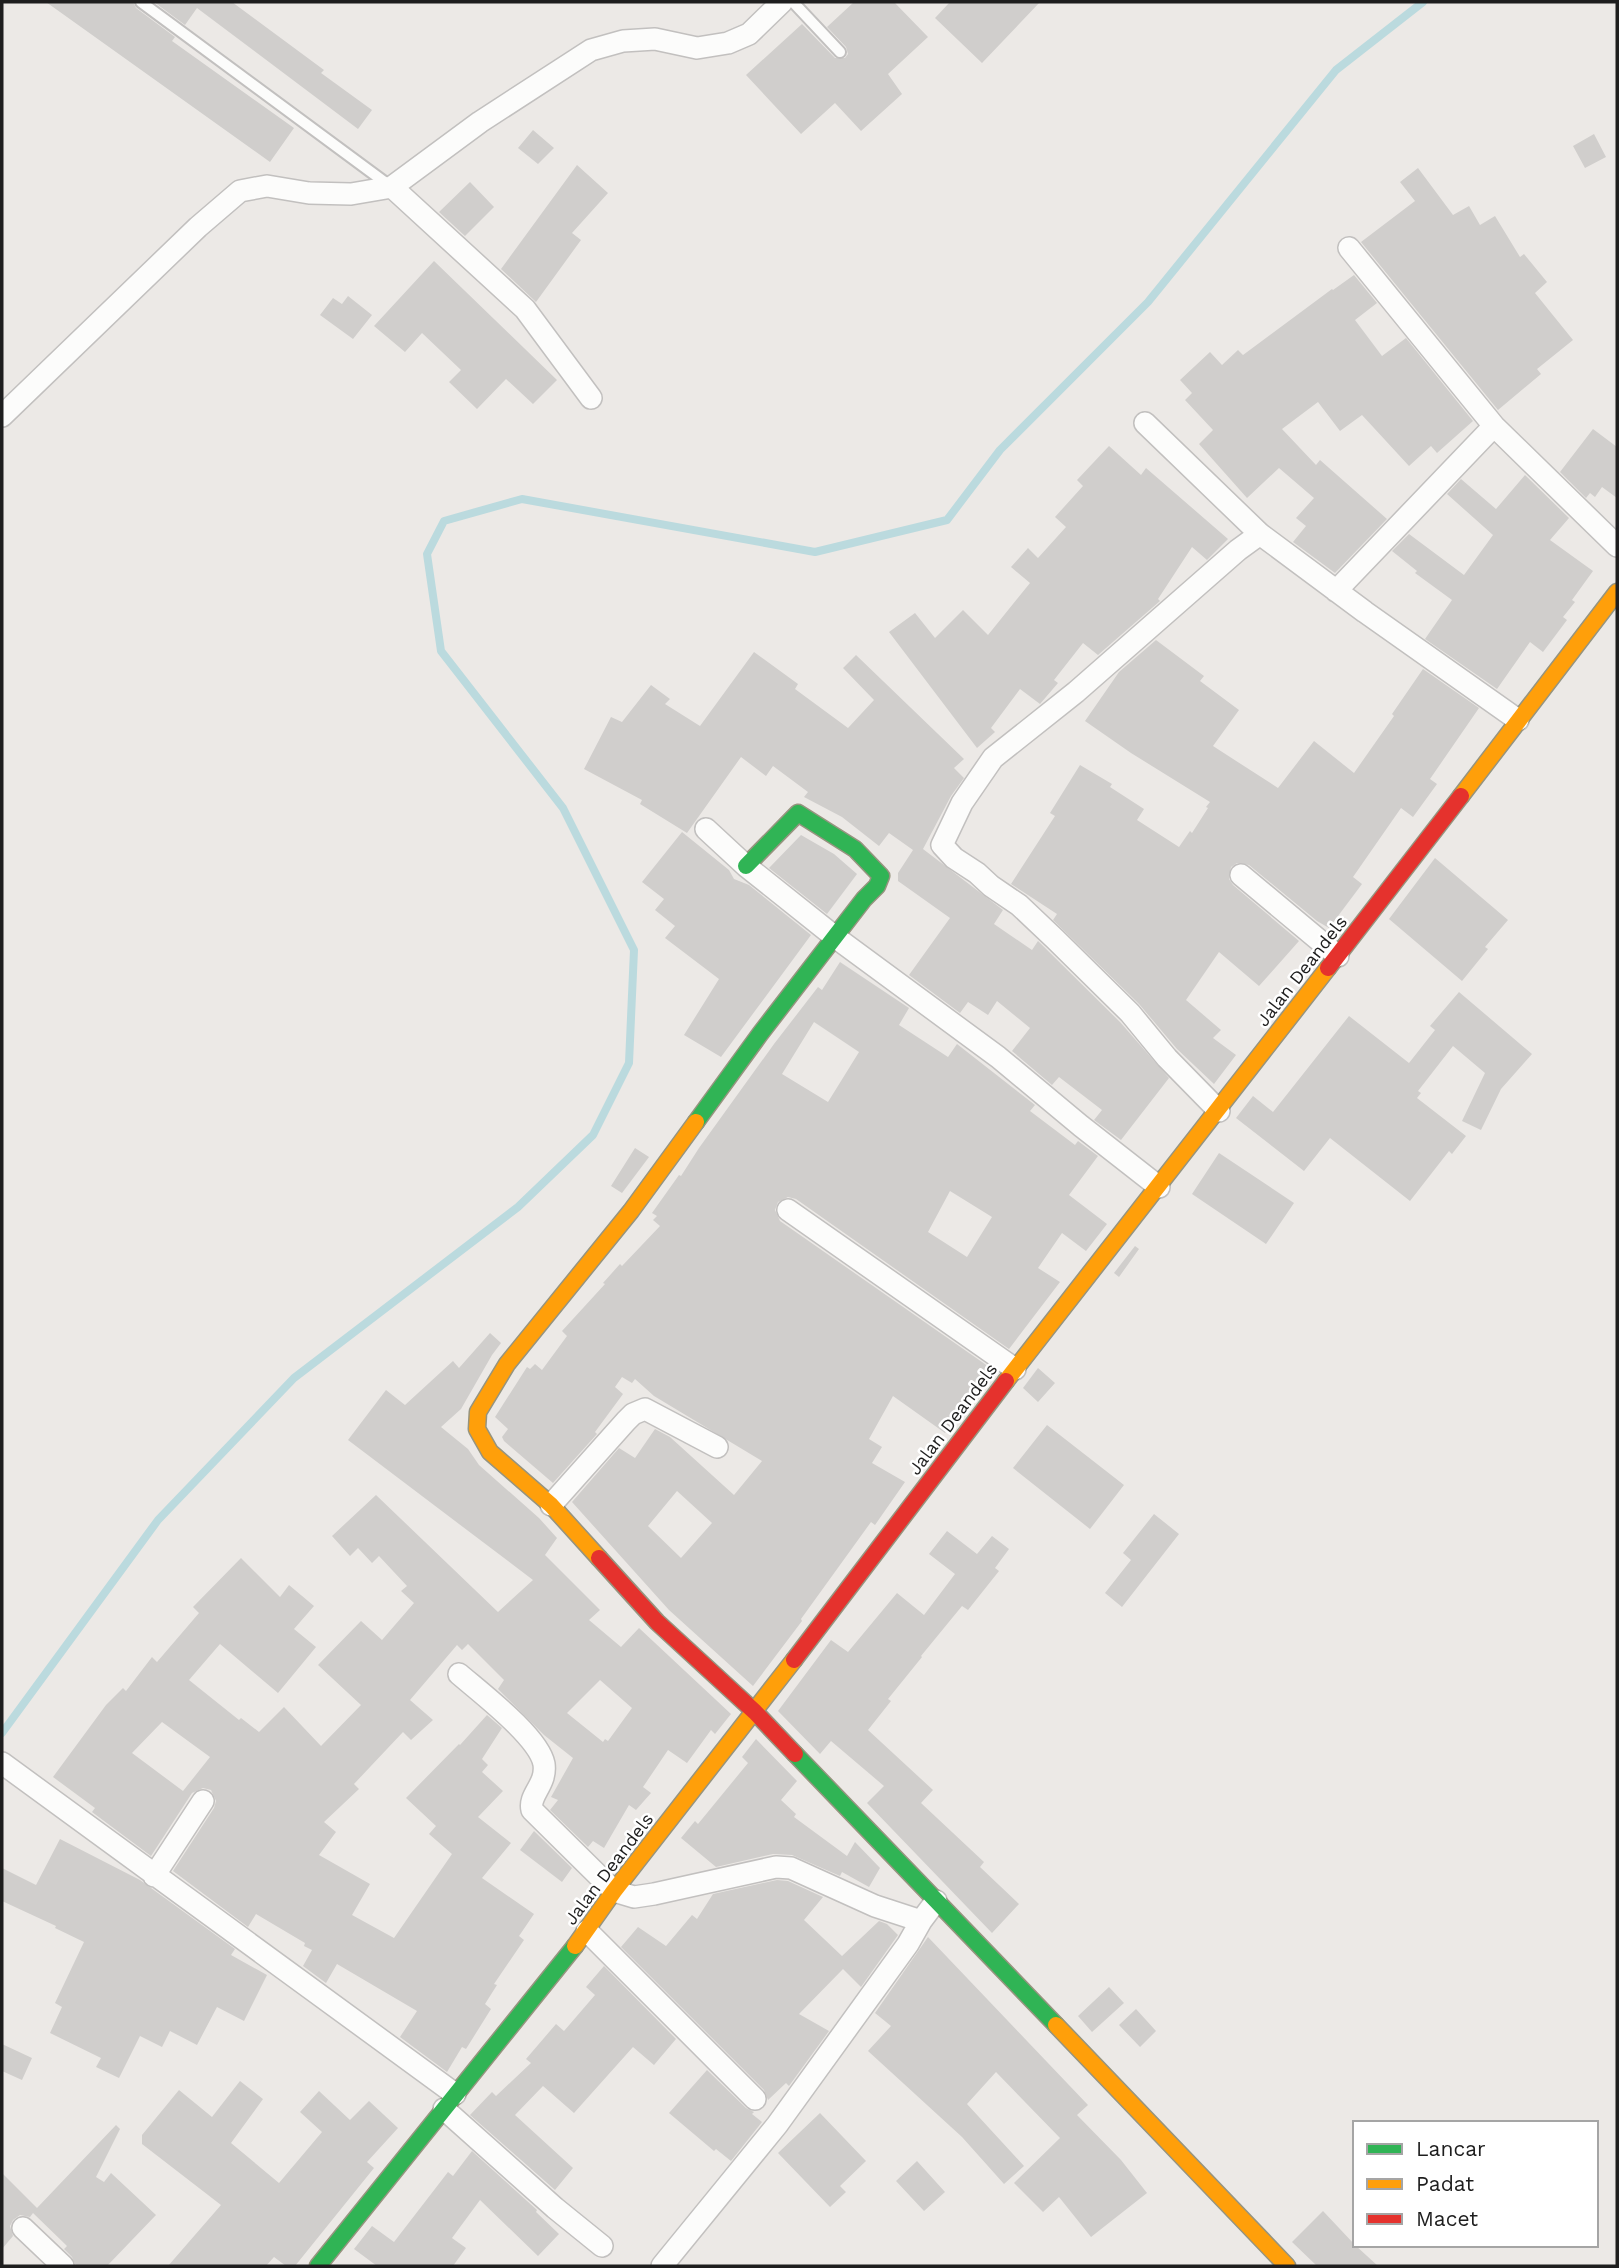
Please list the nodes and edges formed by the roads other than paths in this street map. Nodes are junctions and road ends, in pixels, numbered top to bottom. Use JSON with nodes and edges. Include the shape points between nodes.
{"nodes":[{"id":1,"x":141,"y":2,"type":"edge"},
{"id":2,"x":782,"y":2,"type":"edge"},
{"id":3,"x":793,"y":2,"type":"edge"},
{"id":4,"x":840,"y":52,"type":"dead end"},
{"id":5,"x":392,"y":187,"type":"junction"},
{"id":6,"x":1349,"y":248,"type":"dead end"},
{"id":7,"x":591,"y":398,"type":"dead end"},
{"id":8,"x":2,"y":416,"type":"edge"},
{"id":9,"x":1145,"y":424,"type":"dead end"},
{"id":10,"x":1494,"y":426,"type":"junction"},
{"id":11,"x":1260,"y":534,"type":"junction"},
{"id":12,"x":1617,"y":546,"type":"edge"},
{"id":13,"x":1336,"y":591,"type":"junction"},
{"id":14,"x":1617,"y":593,"type":"edge"},
{"id":15,"x":1518,"y":720,"type":"junction"},
{"id":16,"x":706,"y":829,"type":"dead end"},
{"id":17,"x":746,"y":866,"type":"junction"},
{"id":18,"x":1241,"y":875,"type":"dead end"},
{"id":19,"x":835,"y":937,"type":"junction"},
{"id":20,"x":1338,"y":956,"type":"junction"},
{"id":21,"x":1219,"y":1111,"type":"junction"},
{"id":22,"x":1159,"y":1187,"type":"junction"},
{"id":23,"x":788,"y":1210,"type":"dead end"},
{"id":24,"x":1014,"y":1369,"type":"junction"},
{"id":25,"x":718,"y":1447,"type":"dead end"},
{"id":26,"x":551,"y":1505,"type":"junction"},
{"id":27,"x":459,"y":1674,"type":"dead end"},
{"id":28,"x":755,"y":1712,"type":"junction"},
{"id":29,"x":8,"y":1768,"type":"edge"},
{"id":30,"x":203,"y":1801,"type":"dead end"},
{"id":31,"x":154,"y":1876,"type":"junction"},
{"id":32,"x":614,"y":1892,"type":"junction"},
{"id":33,"x":936,"y":1901,"type":"junction"},
{"id":34,"x":921,"y":1921,"type":"junction"},
{"id":35,"x":587,"y":1931,"type":"junction"},
{"id":36,"x":755,"y":2099,"type":"dead end"},
{"id":37,"x":449,"y":2102,"type":"junction"},
{"id":38,"x":23,"y":2228,"type":"dead end"},
{"id":39,"x":602,"y":2246,"type":"dead end"},
{"id":40,"x":63,"y":2266,"type":"edge"},
{"id":41,"x":318,"y":2266,"type":"edge"},
{"id":42,"x":662,"y":2266,"type":"edge"},
{"id":43,"x":1287,"y":2266,"type":"edge"}],
"edges":[{"from":1,"to":5,"type":"lane"},
{"from":2,"to":5,"type":"street","via":[[749,34],[728,43],[697,48],[655,39],[591,50],[480,122]]},
{"from":3,"to":4,"type":"lane"},
{"from":5,"to":7,"type":"street","via":[[525,309]]},
{"from":5,"to":8,"type":"street","via":[[351,194],[267,186],[240,191]]},
{"from":6,"to":10,"type":"street"},
{"from":9,"to":11,"type":"street"},
{"from":10,"to":12,"type":"street"},
{"from":10,"to":13,"type":"street"},
{"from":11,"to":13,"type":"street"},
{"from":11,"to":21,"type":"street","via":[[993,758],[962,803],[942,845],[1019,905],[1130,1013]]},
{"from":13,"to":15,"type":"street"},
{"from":14,"to":15,"type":"street","name":"Jalan Deandels"},
{"from":15,"to":20,"type":"street","name":"Jalan Deandels"},
{"from":16,"to":17,"type":"street"},
{"from":17,"to":19,"type":"street"},
{"from":17,"to":19,"type":"street","via":[[798,813],[874,863],[881,876],[877,886]]},
{"from":18,"to":20,"type":"street"},
{"from":19,"to":22,"type":"street","via":[[998,1057]]},
{"from":19,"to":26,"type":"street","via":[[631,1211],[507,1364],[478,1412],[477,1429],[490,1452]]},
{"from":20,"to":21,"type":"street","name":"Jalan Deandels"},
{"from":21,"to":22,"type":"street","name":"Jalan Deandels"},
{"from":22,"to":24,"type":"street","name":"Jalan Deandels"},
{"from":23,"to":24,"type":"street"},
{"from":24,"to":28,"type":"street","name":"Jalan Deandels"},
{"from":25,"to":26,"type":"street","via":[[645,1409],[626,1421]]},
{"from":26,"to":28,"type":"street","via":[[657,1622]]},
{"from":27,"to":32,"type":"street","via":[[531,1739],[544,1763],[532,1810]]},
{"from":28,"to":32,"type":"street","name":"Jalan Deandels"},
{"from":28,"to":33,"type":"street"},
{"from":29,"to":31,"type":"street"},
{"from":30,"to":31,"type":"street"},
{"from":31,"to":37,"type":"street"},
{"from":32,"to":34,"type":"street","via":[[634,1897],[776,1867],[791,1868]]},
{"from":32,"to":35,"type":"street","name":"Jalan Deandels"},
{"from":33,"to":34,"type":"street"},
{"from":33,"to":43,"type":"street"},
{"from":34,"to":42,"type":"street","via":[[777,2125]]},
{"from":35,"to":36,"type":"street"},
{"from":35,"to":37,"type":"street","name":"Jalan Deandels"},
{"from":37,"to":39,"type":"street","via":[[555,2208]]},
{"from":37,"to":41,"type":"street","name":"Jalan Deandels"},
{"from":38,"to":40,"type":"street"}]}
